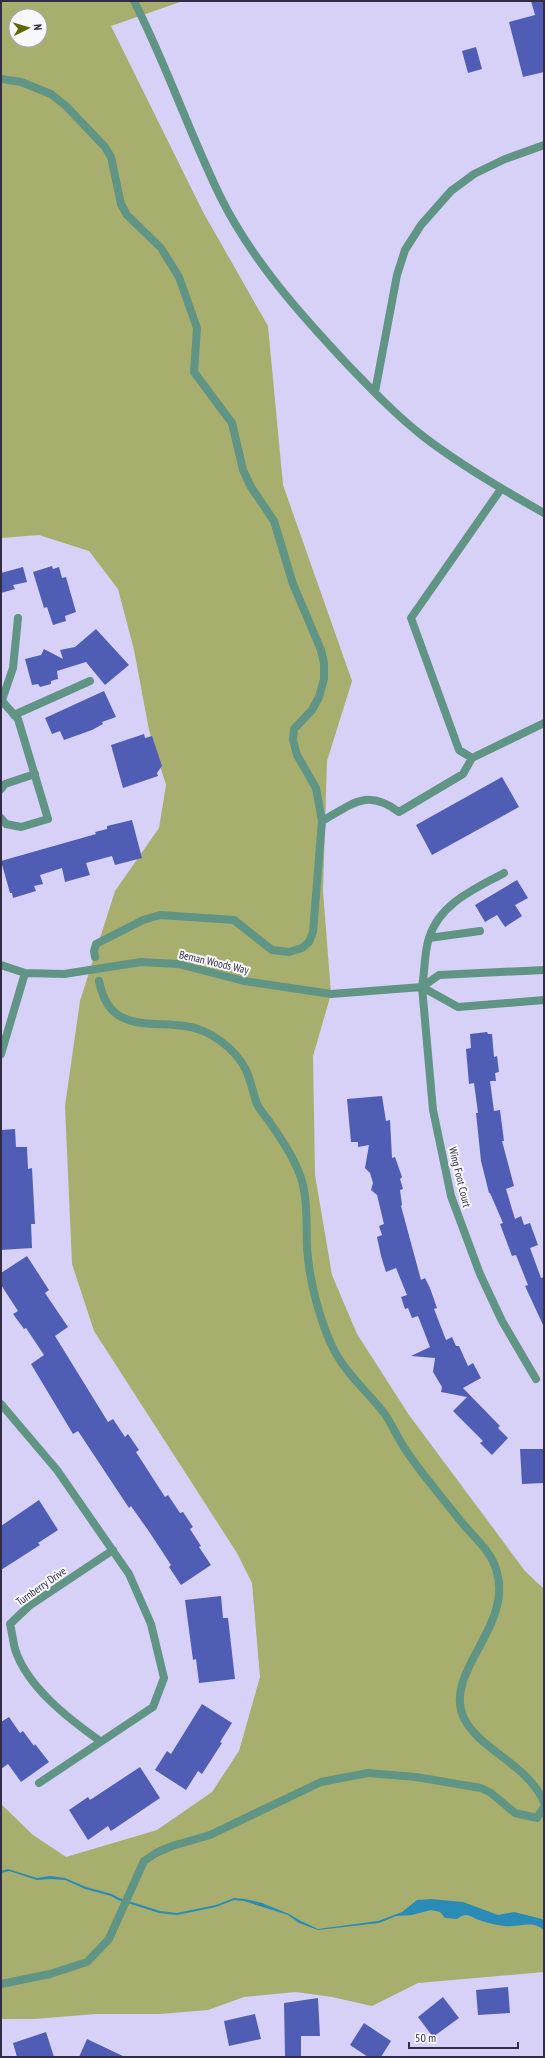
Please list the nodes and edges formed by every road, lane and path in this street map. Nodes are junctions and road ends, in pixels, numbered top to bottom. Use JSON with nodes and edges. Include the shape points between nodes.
{"nodes":[{"id":1,"x":134,"y":1,"type":"edge"},
{"id":2,"x":1,"y":79,"type":"edge"},
{"id":3,"x":544,"y":145,"type":"edge"},
{"id":4,"x":375,"y":392,"type":"junction"},
{"id":5,"x":501,"y":489,"type":"junction"},
{"id":6,"x":544,"y":513,"type":"edge"},
{"id":7,"x":18,"y":618,"type":"dead end"},
{"id":8,"x":90,"y":681,"type":"dead end"},
{"id":9,"x":2,"y":700,"type":"edge"},
{"id":10,"x":14,"y":715,"type":"junction"},
{"id":11,"x":544,"y":723,"type":"edge"},
{"id":12,"x":472,"y":758,"type":"junction"},
{"id":13,"x":35,"y":774,"type":"junction"},
{"id":14,"x":1,"y":789,"type":"edge"},
{"id":15,"x":1,"y":818,"type":"edge"},
{"id":16,"x":322,"y":821,"type":"junction"},
{"id":17,"x":504,"y":873,"type":"dead end"},
{"id":18,"x":480,"y":931,"type":"dead end"},
{"id":19,"x":429,"y":938,"type":"junction"},
{"id":20,"x":95,"y":957,"type":"dead end"},
{"id":21,"x":1,"y":965,"type":"edge"},
{"id":22,"x":544,"y":970,"type":"edge"},
{"id":23,"x":25,"y":972,"type":"junction"},
{"id":24,"x":99,"y":981,"type":"dead end"},
{"id":25,"x":422,"y":987,"type":"junction"},
{"id":26,"x":544,"y":1000,"type":"edge"},
{"id":27,"x":1,"y":1054,"type":"edge"},
{"id":28,"x":536,"y":1379,"type":"dead end"},
{"id":29,"x":1,"y":1404,"type":"edge"},
{"id":30,"x":113,"y":1550,"type":"junction"},
{"id":31,"x":100,"y":1741,"type":"junction"},
{"id":32,"x":39,"y":1783,"type":"dead end"},
{"id":33,"x":544,"y":1802,"type":"edge"},
{"id":34,"x":544,"y":1807,"type":"edge"},
{"id":35,"x":1,"y":1984,"type":"edge"}],
"edges":[{"from":1,"to":4,"type":"street","via":[[221,196],[238,227],[260,262],[286,294],[323,338]]},
{"from":2,"to":16,"type":"street","via":[[21,82],[51,94],[96,137],[111,157],[121,204],[127,215],[161,248],[179,277],[197,328],[194,372],[232,423],[243,470],[274,521],[293,584],[324,663],[324,679],[319,698],[312,710],[294,729],[293,740],[297,755],[316,788]]},
{"from":3,"to":4,"type":"street","via":[[474,174],[451,191],[421,225],[405,250],[397,275]]},
{"from":4,"to":5,"type":"street","via":[[424,437]]},
{"from":5,"to":6,"type":"street"},
{"from":5,"to":12,"type":"street","via":[[411,618],[459,750]]},
{"from":7,"to":9,"type":"street","via":[[12,668]]},
{"from":8,"to":10,"type":"street"},
{"from":9,"to":10,"type":"street"},
{"from":10,"to":13,"type":"street","via":[[18,719]]},
{"from":11,"to":12,"type":"street"},
{"from":12,"to":16,"type":"street","via":[[463,774],[399,812],[387,803],[373,799],[361,800]]},
{"from":13,"to":14,"type":"street","via":[[5,784]]},
{"from":13,"to":15,"type":"street","via":[[48,819],[21,827],[6,824]]},
{"from":16,"to":20,"type":"street","via":[[313,932],[309,942],[302,948],[289,952],[272,950],[234,920],[160,915],[144,920],[96,944]]},
{"from":17,"to":19,"type":"street","name":"Wing Foot Court","via":[[458,898],[440,916]]},
{"from":18,"to":19,"type":"street"},
{"from":19,"to":25,"type":"street","name":"Wing Foot Court"},
{"from":21,"to":23,"type":"street","name":"Beman Woods Way"},
{"from":22,"to":25,"type":"street","name":"Beman Woods Way","via":[[440,975]]},
{"from":23,"to":25,"type":"street","name":"Beman Woods Way","via":[[64,974],[141,962],[178,964],[244,981],[331,994]]},
{"from":23,"to":27,"type":"street"},
{"from":24,"to":33,"type":"street","via":[[102,996],[110,1009],[125,1020],[144,1024],[186,1026],[204,1031],[237,1055],[246,1070],[258,1105],[303,1181],[308,1270],[333,1348],[344,1369],[384,1414],[405,1449],[488,1553],[496,1568],[498,1606],[481,1646],[466,1672],[460,1703],[464,1717],[480,1738],[534,1783]]},
{"from":25,"to":26,"type":"street","via":[[458,1007]]},
{"from":25,"to":28,"type":"street","name":"Wing Foot Court","via":[[433,1110],[451,1196],[480,1274],[502,1321]]},
{"from":29,"to":30,"type":"street","via":[[57,1470]]},
{"from":30,"to":31,"type":"street","via":[[129,1574],[151,1624],[164,1678],[153,1707]]},
{"from":30,"to":31,"type":"street","name":"Turnberry Drive","via":[[29,1606],[10,1624],[16,1650],[31,1679],[66,1717]]},
{"from":31,"to":32,"type":"street"},
{"from":34,"to":35,"type":"street","via":[[537,1818],[516,1813],[481,1788],[392,1774],[368,1773],[321,1782],[210,1836],[156,1853],[144,1861],[133,1881],[109,1939],[87,1962],[44,1976]]}]}
